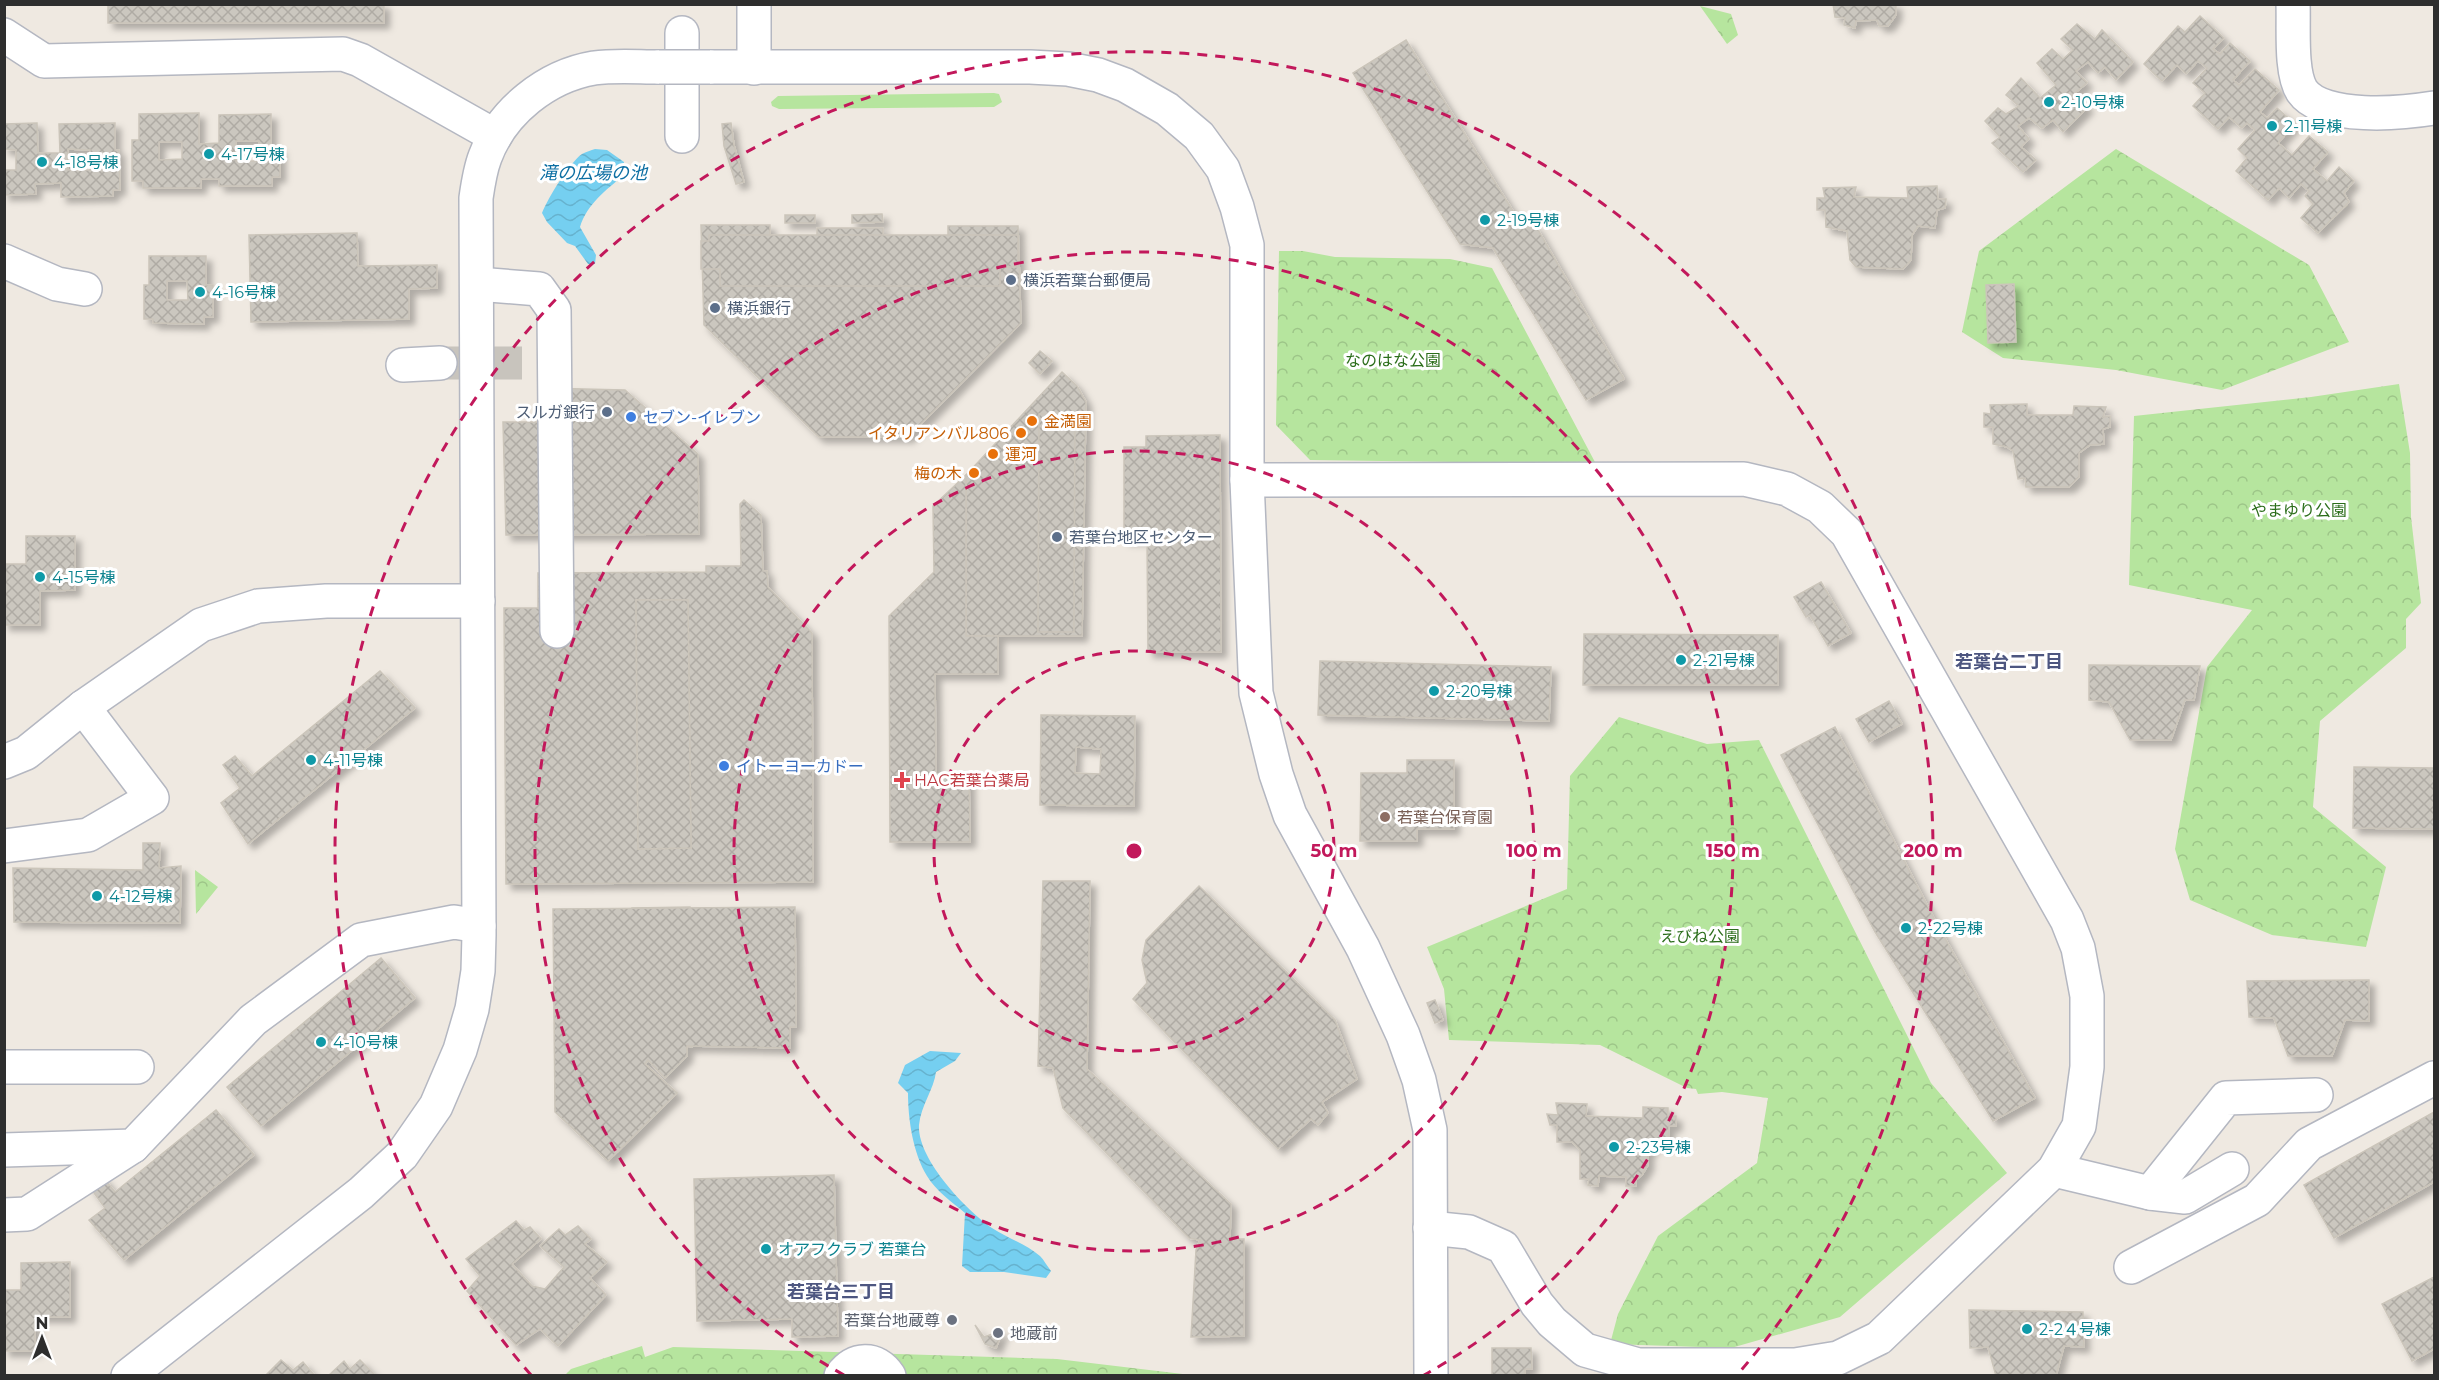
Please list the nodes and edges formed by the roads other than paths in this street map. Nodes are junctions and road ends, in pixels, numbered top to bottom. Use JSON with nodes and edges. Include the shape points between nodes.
{"nodes":[{"id":1,"x":754,"y":4,"type":"edge"},
{"id":2,"x":2293,"y":4,"type":"edge"},
{"id":3,"x":682,"y":33,"type":"dead end"},
{"id":4,"x":4,"y":35,"type":"edge"},
{"id":5,"x":754,"y":68,"type":"junction"},
{"id":6,"x":2434,"y":108,"type":"edge"},
{"id":7,"x":495,"y":135,"type":"junction"},
{"id":8,"x":682,"y":136,"type":"dead end"},
{"id":9,"x":4,"y":261,"type":"edge"},
{"id":10,"x":477,"y":284,"type":"junction"},
{"id":11,"x":85,"y":289,"type":"dead end"},
{"id":12,"x":440,"y":363,"type":"tunnel mouth"},
{"id":13,"x":402,"y":365,"type":"dead end"},
{"id":14,"x":1247,"y":480,"type":"junction"},
{"id":15,"x":478,"y":601,"type":"junction"},
{"id":16,"x":557,"y":631,"type":"dead end"},
{"id":17,"x":83,"y":707,"type":"junction"},
{"id":18,"x":4,"y":762,"type":"edge"},
{"id":19,"x":4,"y":846,"type":"edge"},
{"id":20,"x":479,"y":926,"type":"junction"},
{"id":21,"x":4,"y":1067,"type":"edge"},
{"id":22,"x":137,"y":1067,"type":"dead end"},
{"id":23,"x":2434,"y":1078,"type":"edge"},
{"id":24,"x":2316,"y":1095,"type":"dead end"},
{"id":25,"x":133,"y":1146,"type":"junction"},
{"id":26,"x":4,"y":1150,"type":"edge"},
{"id":27,"x":2232,"y":1169,"type":"dead end"},
{"id":28,"x":2054,"y":1170,"type":"junction"},
{"id":29,"x":2150,"y":1193,"type":"junction"},
{"id":30,"x":4,"y":1215,"type":"edge"},
{"id":31,"x":1430,"y":1228,"type":"junction"},
{"id":32,"x":2131,"y":1267,"type":"dead end"},
{"id":33,"x":128,"y":1376,"type":"edge"},
{"id":34,"x":841,"y":1376,"type":"edge"},
{"id":35,"x":888,"y":1376,"type":"edge"},
{"id":36,"x":1431,"y":1376,"type":"edge"}],
"edges":[{"from":1,"to":5,"type":"street"},
{"from":2,"to":6,"type":"street","via":[[2296,73],[2302,90],[2315,103],[2375,112]]},
{"from":3,"to":8,"type":"street"},
{"from":4,"to":7,"type":"street","via":[[44,61],[343,54]]},
{"from":5,"to":7,"type":"street","bridge":true,"via":[[595,68],[563,76],[536,92]]},
{"from":5,"to":14,"type":"street","via":[[1068,69],[1125,85],[1199,136],[1223,169],[1246,245]]},
{"from":7,"to":10,"type":"street","via":[[485,157],[477,198]]},
{"from":9,"to":11,"type":"street","via":[[57,285]]},
{"from":10,"to":15,"type":"street"},
{"from":10,"to":16,"type":"street","via":[[539,289],[554,310]]},
{"from":12,"to":13,"type":"street"},
{"from":14,"to":28,"type":"street","via":[[1744,479],[1787,489],[1820,507],[1846,533],[2067,920],[2078,948],[2086,996],[2087,1067],[2079,1126]]},
{"from":14,"to":31,"type":"street","via":[[1252,653],[1264,728],[1290,815],[1368,957],[1419,1080],[1430,1130]]},
{"from":15,"to":17,"type":"street","via":[[258,606],[201,625]]},
{"from":15,"to":20,"type":"street"},
{"from":17,"to":18,"type":"street","via":[[26,753]]},
{"from":17,"to":19,"type":"street","via":[[152,798],[88,835]]},
{"from":20,"to":25,"type":"street","via":[[454,922],[361,940],[253,1020]]},
{"from":20,"to":33,"type":"street","via":[[478,971],[460,1050],[435,1106],[402,1155],[361,1193]]},
{"from":21,"to":22,"type":"street"},
{"from":23,"to":32,"type":"street","via":[[2309,1144],[2257,1200]]},
{"from":24,"to":29,"type":"street","via":[[2226,1098]]},
{"from":25,"to":26,"type":"street"},
{"from":25,"to":30,"type":"street","via":[[27,1214]]},
{"from":27,"to":29,"type":"street","via":[[2185,1197]]},
{"from":28,"to":29,"type":"street"},
{"from":28,"to":31,"type":"street","via":[[1879,1338],[1838,1358],[1795,1365],[1638,1365],[1585,1350],[1537,1304],[1503,1247],[1469,1232]]},
{"from":31,"to":36,"type":"street"},
{"from":34,"to":35,"type":"street","via":[[860,1361],[878,1364]]}]}
